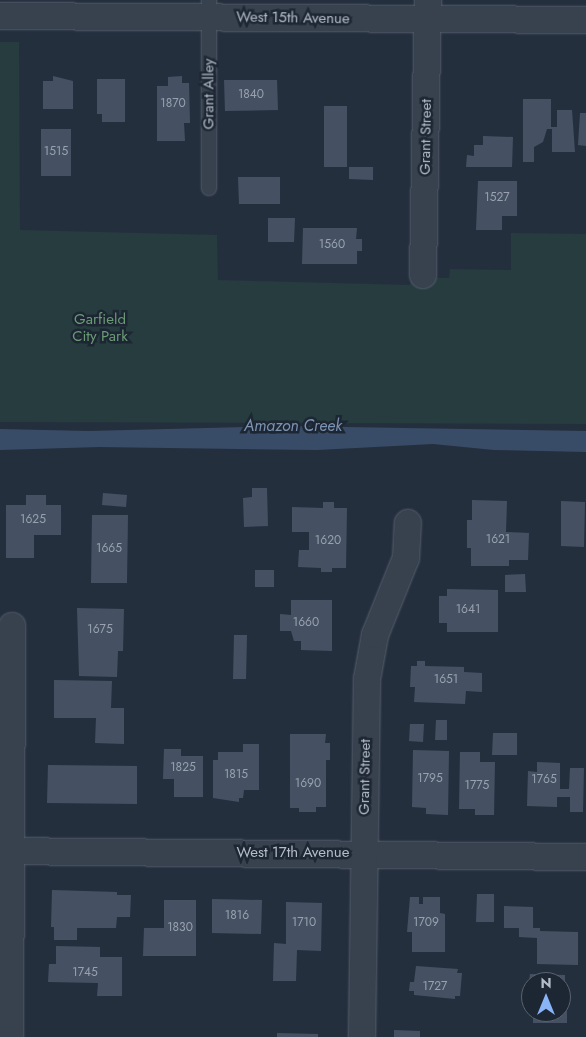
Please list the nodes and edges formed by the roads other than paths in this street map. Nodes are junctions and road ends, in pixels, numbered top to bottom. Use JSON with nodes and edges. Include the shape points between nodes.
{"nodes":[{"id":1,"x":209,"y":9,"type":"edge"},
{"id":2,"x":428,"y":10,"type":"edge"},
{"id":3,"x":0,"y":16,"type":"edge"},
{"id":4,"x":586,"y":20,"type":"edge"},
{"id":5,"x":209,"y":188,"type":"dead end"},
{"id":6,"x":424,"y":274,"type":"dead end"},
{"id":7,"x":408,"y":523,"type":"dead end"},
{"id":8,"x":12,"y":626,"type":"dead end"},
{"id":9,"x":6,"y":851,"type":"edge"},
{"id":10,"x":364,"y":853,"type":"junction"},
{"id":11,"x":586,"y":858,"type":"edge"},
{"id":12,"x":10,"y":1037,"type":"edge"},
{"id":13,"x":362,"y":1037,"type":"edge"}],
"edges":[{"from":1,"to":2,"type":"street","name":"West 15th Avenue"},
{"from":1,"to":3,"type":"street","name":"West 15th Avenue"},
{"from":1,"to":5,"type":"lane","name":"Grant Alley"},
{"from":2,"to":4,"type":"street","name":"West 15th Avenue"},
{"from":2,"to":6,"type":"street","name":"Grant Street"},
{"from":7,"to":10,"type":"street","name":"Grant Street","via":[[406,558],[375,635],[368,665]]},
{"from":8,"to":9,"type":"street"},
{"from":9,"to":10,"type":"street","name":"West 17th Avenue"},
{"from":9,"to":12,"type":"street"},
{"from":10,"to":11,"type":"street","name":"West 17th Avenue"},
{"from":10,"to":13,"type":"street","name":"Grant Street"}]}
